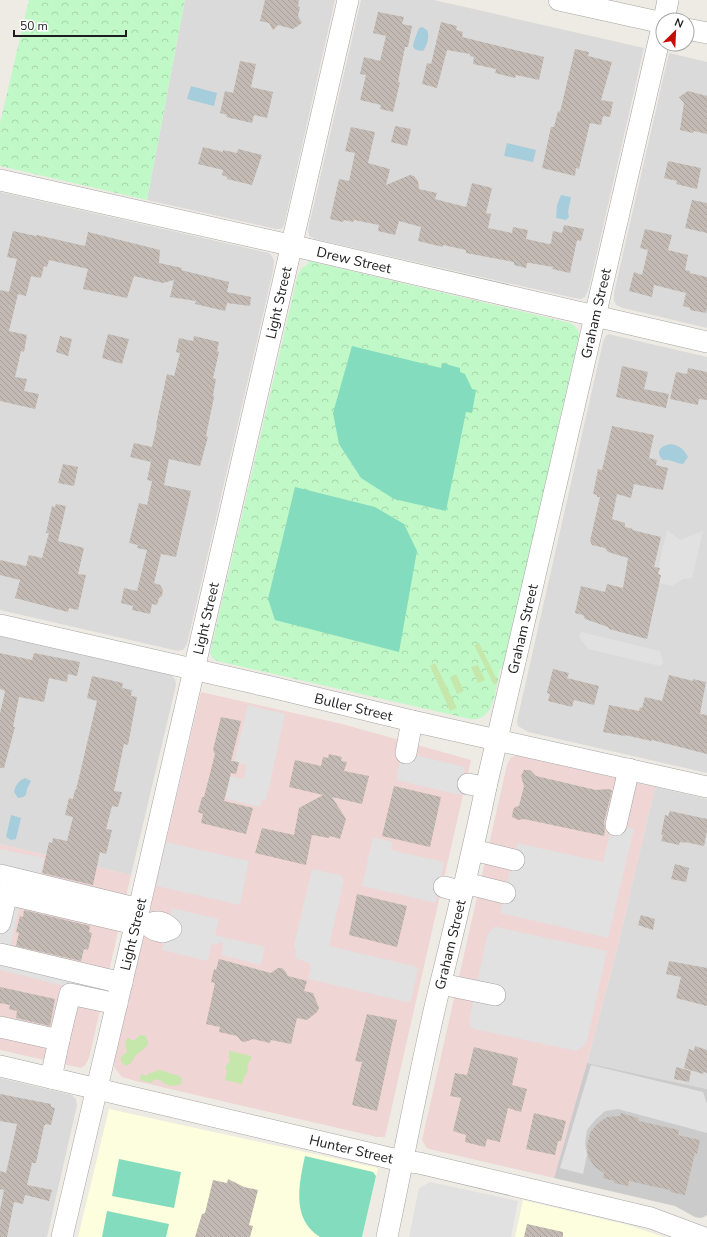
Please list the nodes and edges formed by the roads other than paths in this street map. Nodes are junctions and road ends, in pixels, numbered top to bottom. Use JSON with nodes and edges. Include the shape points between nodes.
{"nodes":[{"id":1,"x":348,"y":0,"type":"edge"},
{"id":2,"x":559,"y":0,"type":"edge"},
{"id":3,"x":668,"y":0,"type":"edge"},
{"id":4,"x":665,"y":12,"type":"edge"},
{"id":5,"x":655,"y":20,"type":"edge"},
{"id":6,"x":695,"y":31,"type":"edge"},
{"id":7,"x":707,"y":33,"type":"edge"},
{"id":8,"x":656,"y":52,"type":"edge"},
{"id":9,"x":0,"y":180,"type":"edge"},
{"id":10,"x":292,"y":246,"type":"junction"},
{"id":11,"x":595,"y":317,"type":"junction"},
{"id":12,"x":707,"y":342,"type":"edge"},
{"id":13,"x":0,"y":625,"type":"edge"},
{"id":14,"x":193,"y":670,"type":"junction"},
{"id":15,"x":412,"y":721,"type":"junction"},
{"id":16,"x":498,"y":740,"type":"junction"},
{"id":17,"x":406,"y":753,"type":"dead end"},
{"id":18,"x":629,"y":769,"type":"junction"},
{"id":19,"x":707,"y":787,"type":"edge"},
{"id":20,"x":616,"y":825,"type":"dead end"},
{"id":21,"x":473,"y":850,"type":"junction"},
{"id":22,"x":514,"y":860,"type":"dead end"},
{"id":23,"x":0,"y":875,"type":"edge"},
{"id":24,"x":458,"y":887,"type":"junction"},
{"id":25,"x":505,"y":893,"type":"dead end"},
{"id":26,"x":140,"y":919,"type":"junction"},
{"id":27,"x":0,"y":923,"type":"edge"},
{"id":28,"x":0,"y":954,"type":"edge"},
{"id":29,"x":122,"y":983,"type":"junction"},
{"id":30,"x":434,"y":989,"type":"junction"},
{"id":31,"x":495,"y":995,"type":"dead end"},
{"id":32,"x":117,"y":1004,"type":"junction"},
{"id":33,"x":0,"y":1027,"type":"edge"},
{"id":34,"x":59,"y":1040,"type":"junction"},
{"id":35,"x":0,"y":1066,"type":"edge"},
{"id":36,"x":51,"y":1078,"type":"junction"},
{"id":37,"x":96,"y":1089,"type":"junction"},
{"id":38,"x":402,"y":1161,"type":"junction"},
{"id":39,"x":62,"y":1237,"type":"edge"},
{"id":40,"x":386,"y":1237,"type":"edge"},
{"id":41,"x":702,"y":1237,"type":"edge"}],
"edges":[{"from":1,"to":10,"type":"street","name":"Light Street"},
{"from":2,"to":5,"type":"street"},
{"from":3,"to":4,"type":"street","name":"Graham Street"},
{"from":6,"to":7,"type":"street"},
{"from":8,"to":11,"type":"street","name":"Graham Street"},
{"from":9,"to":10,"type":"street","name":"Drew Street"},
{"from":10,"to":11,"type":"street","name":"Drew Street"},
{"from":10,"to":14,"type":"street","name":"Light Street"},
{"from":11,"to":12,"type":"street","name":"Drew Street"},
{"from":11,"to":16,"type":"street","name":"Graham Street"},
{"from":13,"to":14,"type":"street","name":"Buller Street"},
{"from":14,"to":15,"type":"street","name":"Buller Street"},
{"from":14,"to":26,"type":"street","name":"Light Street"},
{"from":15,"to":16,"type":"street","name":"Buller Street"},
{"from":15,"to":17,"type":"street"},
{"from":16,"to":18,"type":"street","name":"Buller Street"},
{"from":16,"to":21,"type":"street","name":"Graham Street","via":[[477,785]]},
{"from":18,"to":19,"type":"street","name":"Buller Street"},
{"from":18,"to":20,"type":"street"},
{"from":21,"to":22,"type":"street"},
{"from":21,"to":24,"type":"street","name":"Graham Street"},
{"from":23,"to":26,"type":"street"},
{"from":24,"to":25,"type":"street"},
{"from":24,"to":30,"type":"street","name":"Graham Street"},
{"from":26,"to":27,"type":"street","via":[[7,894]]},
{"from":26,"to":29,"type":"street","name":"Light Street"},
{"from":28,"to":29,"type":"street"},
{"from":29,"to":32,"type":"street","name":"Light Street"},
{"from":30,"to":31,"type":"street"},
{"from":30,"to":38,"type":"street","name":"Graham Street"},
{"from":32,"to":34,"type":"street","via":[[70,994]]},
{"from":32,"to":37,"type":"street","name":"Light Street"},
{"from":33,"to":34,"type":"street"},
{"from":34,"to":36,"type":"street"},
{"from":35,"to":36,"type":"street","name":"Hunter Street"},
{"from":36,"to":37,"type":"street","name":"Hunter Street"},
{"from":37,"to":38,"type":"street","name":"Hunter Street"},
{"from":37,"to":39,"type":"street","name":"Light Street"},
{"from":38,"to":40,"type":"street","name":"Graham Street"},
{"from":38,"to":41,"type":"street","name":"Hunter Street","via":[[559,1190],[651,1218]]}]}
